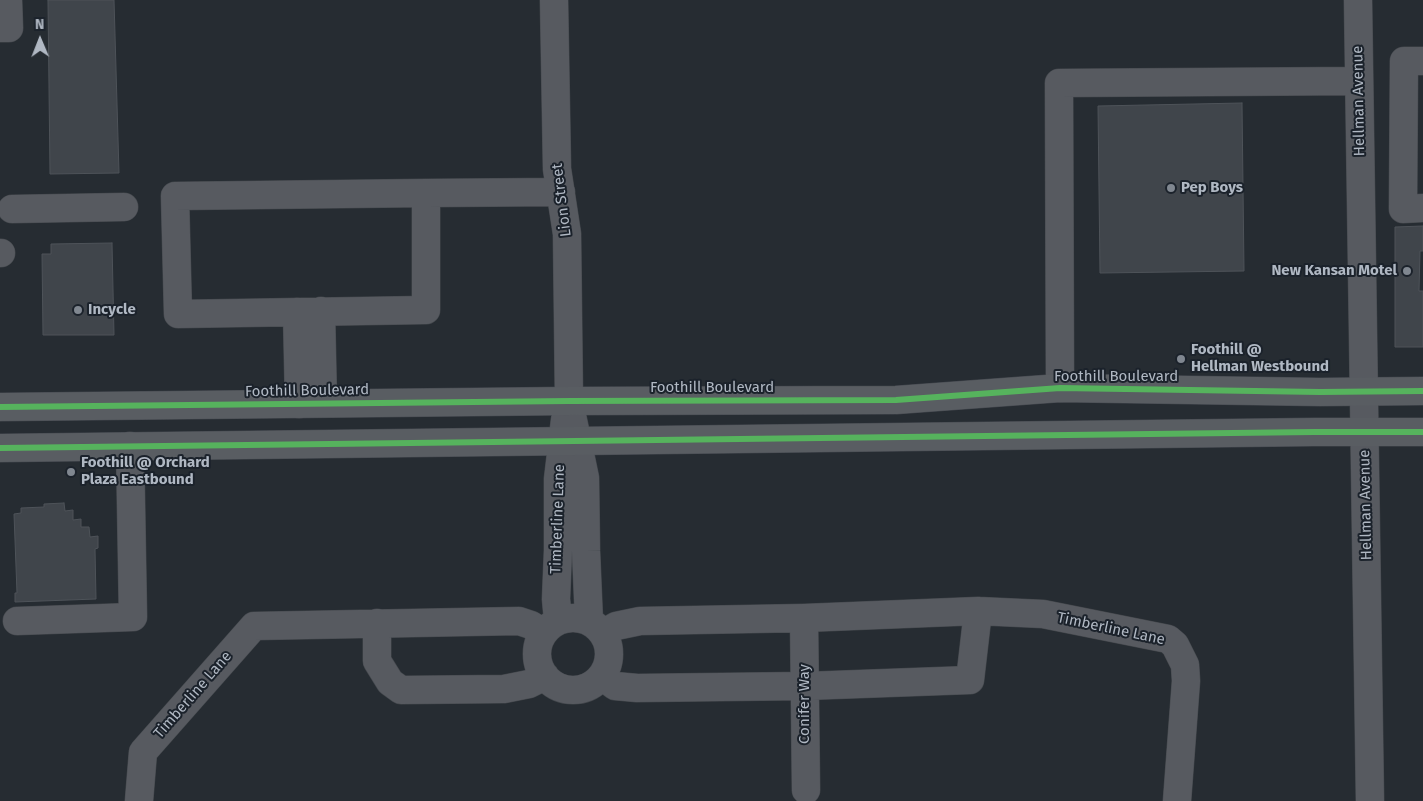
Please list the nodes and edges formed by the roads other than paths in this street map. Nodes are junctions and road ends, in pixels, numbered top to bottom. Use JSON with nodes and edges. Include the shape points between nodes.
{"nodes":[{"id":1,"x":8,"y":0,"type":"edge"},
{"id":2,"x":554,"y":0,"type":"edge"},
{"id":3,"x":1358,"y":0,"type":"edge"},
{"id":4,"x":0,"y":28,"type":"edge"},
{"id":5,"x":1423,"y":61,"type":"edge"},
{"id":6,"x":1359,"y":81,"type":"junction"},
{"id":7,"x":559,"y":181,"type":"junction"},
{"id":8,"x":426,"y":194,"type":"junction"},
{"id":9,"x":124,"y":207,"type":"dead end"},
{"id":10,"x":12,"y":208,"type":"dead end"},
{"id":11,"x":1423,"y":208,"type":"edge"},
{"id":12,"x":309,"y":312,"type":"junction"},
{"id":13,"x":1060,"y":388,"type":"junction"},
{"id":14,"x":1423,"y":391,"type":"edge"},
{"id":15,"x":1364,"y":392,"type":"junction"},
{"id":16,"x":569,"y":401,"type":"junction"},
{"id":17,"x":311,"y":404,"type":"junction"},
{"id":18,"x":0,"y":407,"type":"edge"},
{"id":19,"x":1423,"y":432,"type":"edge"},
{"id":20,"x":1365,"y":433,"type":"junction"},
{"id":21,"x":569,"y":442,"type":"junction"},
{"id":22,"x":130,"y":446,"type":"junction"},
{"id":23,"x":0,"y":448,"type":"edge"},
{"id":24,"x":978,"y":612,"type":"junction"},
{"id":25,"x":804,"y":618,"type":"junction"},
{"id":26,"x":17,"y":621,"type":"dead end"},
{"id":27,"x":377,"y":624,"type":"junction"},
{"id":28,"x":550,"y":627,"type":"junction"},
{"id":29,"x":597,"y":627,"type":"junction"},
{"id":30,"x":545,"y":676,"type":"junction"},
{"id":31,"x":602,"y":676,"type":"junction"},
{"id":32,"x":805,"y":686,"type":"junction"},
{"id":33,"x":806,"y":790,"type":"dead end"},
{"id":34,"x":139,"y":801,"type":"edge"},
{"id":35,"x":1177,"y":801,"type":"edge"},
{"id":36,"x":1370,"y":801,"type":"edge"}],
"edges":[{"from":1,"to":4,"type":"street","via":[[9,28]]},
{"from":2,"to":7,"type":"street","name":"Lion Street"},
{"from":3,"to":6,"type":"street","name":"Hellman Avenue"},
{"from":5,"to":11,"type":"street","via":[[1404,61],[1403,209]]},
{"from":6,"to":13,"type":"street","via":[[1059,83]]},
{"from":6,"to":15,"type":"street","name":"Hellman Avenue"},
{"from":7,"to":8,"type":"street"},
{"from":7,"to":16,"type":"street","name":"Lion Street","via":[[567,234]]},
{"from":8,"to":12,"type":"street","via":[[426,310]]},
{"from":8,"to":12,"type":"street","via":[[175,196],[178,314]]},
{"from":9,"to":10,"type":"street"},
{"from":12,"to":17,"type":"street"},
{"from":13,"to":15,"type":"main road","name":"Foothill Boulevard"},
{"from":13,"to":16,"type":"main road","name":"Foothill Boulevard","via":[[896,400]]},
{"from":14,"to":15,"type":"main road","name":"Foothill Boulevard"},
{"from":15,"to":20,"type":"street","name":"Hellman Avenue"},
{"from":16,"to":17,"type":"main road","name":"Foothill Boulevard"},
{"from":16,"to":21,"type":"street","name":"Timberline Lane"},
{"from":17,"to":18,"type":"main road","name":"Foothill Boulevard"},
{"from":19,"to":20,"type":"main road"},
{"from":20,"to":21,"type":"main road"},
{"from":20,"to":36,"type":"street","name":"Hellman Avenue"},
{"from":21,"to":22,"type":"main road"},
{"from":21,"to":28,"type":"street","name":"Timberline Lane","via":[[558,479],[556,599]]},
{"from":21,"to":29,"type":"street","name":"Timberline Lane","via":[[585,478],[586,551]]},
{"from":22,"to":23,"type":"main road"},
{"from":22,"to":26,"type":"street","via":[[133,617]]},
{"from":24,"to":25,"type":"street","name":"Timberline Lane"},
{"from":24,"to":32,"type":"street","via":[[970,680]]},
{"from":24,"to":35,"type":"street","name":"Timberline Lane","via":[[1042,614],[1168,639],[1175,645],[1185,665],[1186,681]]},
{"from":25,"to":29,"type":"street","name":"Timberline Lane","via":[[640,621]]},
{"from":25,"to":32,"type":"street","name":"Conifer Way"},
{"from":27,"to":28,"type":"street","name":"Timberline Lane","via":[[519,621]]},
{"from":27,"to":30,"type":"street","via":[[377,661],[390,682],[401,690],[504,689],[529,684]]},
{"from":27,"to":34,"type":"street","name":"Timberline Lane","via":[[254,626],[143,752]]},
{"from":28,"to":29,"type":"street","via":[[572,617],[585,619]]},
{"from":28,"to":30,"type":"street","via":[[538,644],[539,666]]},
{"from":29,"to":31,"type":"street","via":[[609,646],[610,658]]},
{"from":30,"to":31,"type":"street","via":[[564,689],[576,690],[588,687]]},
{"from":31,"to":32,"type":"street","via":[[615,686],[637,688]]},
{"from":32,"to":33,"type":"street","name":"Conifer Way"}]}
